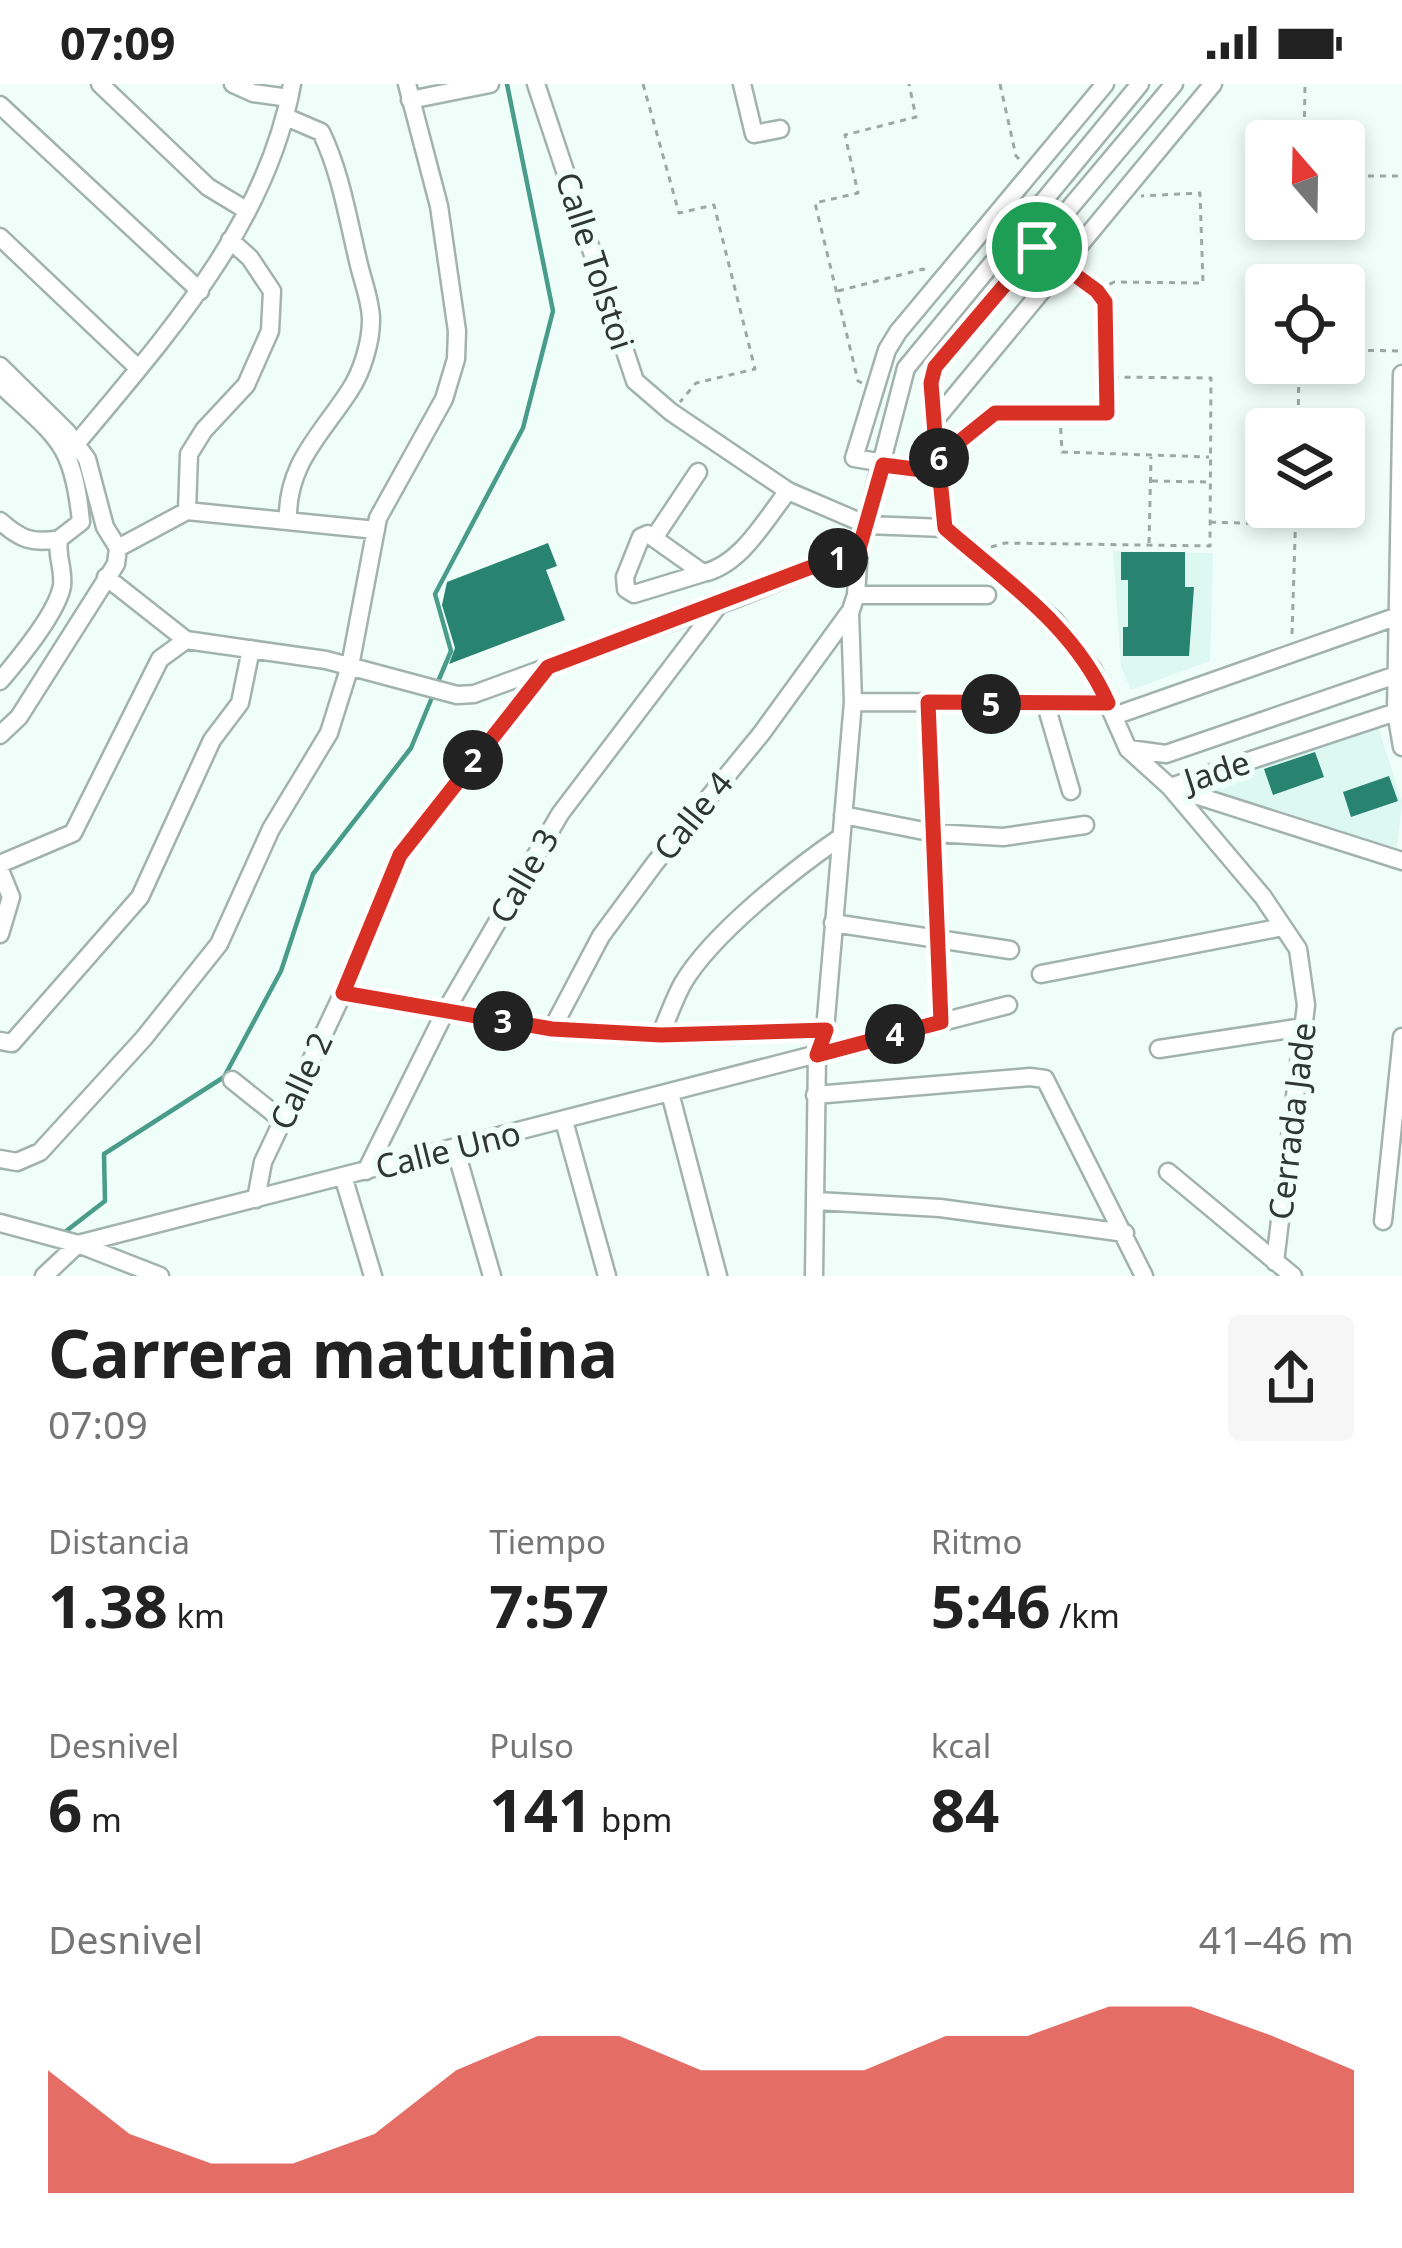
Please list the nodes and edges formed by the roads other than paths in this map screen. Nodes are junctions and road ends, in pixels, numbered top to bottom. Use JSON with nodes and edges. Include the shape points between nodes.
{"nodes":[{"id":1,"x":100,"y":84,"type":"edge"},
{"id":2,"x":233,"y":84,"type":"edge"},
{"id":3,"x":490,"y":84,"type":"edge"},
{"id":4,"x":536,"y":84,"type":"edge"},
{"id":5,"x":742,"y":84,"type":"edge"},
{"id":6,"x":1105,"y":84,"type":"edge"},
{"id":7,"x":1140,"y":84,"type":"edge"},
{"id":8,"x":1174,"y":84,"type":"edge"},
{"id":9,"x":1214,"y":84,"type":"edge"},
{"id":10,"x":408,"y":92,"type":"edge"},
{"id":11,"x":289,"y":100,"type":"edge"},
{"id":12,"x":0,"y":105,"type":"edge"},
{"id":13,"x":780,"y":129,"type":"dead end"},
{"id":14,"x":246,"y":210,"type":"junction"},
{"id":15,"x":0,"y":237,"type":"edge"},
{"id":16,"x":230,"y":240,"type":"junction"},
{"id":17,"x":200,"y":291,"type":"junction"},
{"id":18,"x":0,"y":366,"type":"edge"},
{"id":19,"x":138,"y":368,"type":"junction"},
{"id":20,"x":1402,"y":374,"type":"edge"},
{"id":21,"x":0,"y":384,"type":"edge"},
{"id":22,"x":935,"y":420,"type":"junction"},
{"id":23,"x":76,"y":443,"type":"junction"},
{"id":24,"x":883,"y":465,"type":"junction"},
{"id":25,"x":938,"y":466,"type":"junction"},
{"id":26,"x":698,"y":472,"type":"dead end"},
{"id":27,"x":788,"y":491,"type":"junction"},
{"id":28,"x":187,"y":511,"type":"junction"},
{"id":29,"x":288,"y":520,"type":"junction"},
{"id":30,"x":0,"y":521,"type":"edge"},
{"id":31,"x":81,"y":522,"type":"junction"},
{"id":32,"x":867,"y":525,"type":"junction"},
{"id":33,"x":105,"y":527,"type":"junction"},
{"id":34,"x":945,"y":528,"type":"junction"},
{"id":35,"x":376,"y":530,"type":"junction"},
{"id":36,"x":653,"y":538,"type":"junction"},
{"id":37,"x":59,"y":539,"type":"junction"},
{"id":38,"x":118,"y":548,"type":"junction"},
{"id":39,"x":859,"y":549,"type":"junction"},
{"id":40,"x":61,"y":569,"type":"junction"},
{"id":41,"x":703,"y":573,"type":"junction"},
{"id":42,"x":106,"y":578,"type":"junction"},
{"id":43,"x":987,"y":595,"type":"dead end"},
{"id":44,"x":853,"y":604,"type":"junction"},
{"id":45,"x":718,"y":605,"type":"junction"},
{"id":46,"x":1398,"y":616,"type":"junction"},
{"id":47,"x":186,"y":640,"type":"junction"},
{"id":48,"x":251,"y":649,"type":"junction"},
{"id":49,"x":350,"y":666,"type":"junction"},
{"id":50,"x":548,"y":667,"type":"junction"},
{"id":51,"x":2,"y":675,"type":"edge"},
{"id":52,"x":1396,"y":675,"type":"junction"},
{"id":53,"x":853,"y":702,"type":"junction"},
{"id":54,"x":928,"y":702,"type":"junction"},
{"id":55,"x":1046,"y":705,"type":"junction"},
{"id":56,"x":1111,"y":710,"type":"junction"},
{"id":57,"x":1396,"y":712,"type":"junction"},
{"id":58,"x":0,"y":735,"type":"edge"},
{"id":59,"x":1401,"y":735,"type":"edge"},
{"id":60,"x":1402,"y":747,"type":"edge"},
{"id":61,"x":1128,"y":749,"type":"junction"},
{"id":62,"x":1170,"y":787,"type":"junction"},
{"id":63,"x":1071,"y":791,"type":"dead end"},
{"id":64,"x":843,"y":814,"type":"junction"},
{"id":65,"x":1085,"y":825,"type":"dead end"},
{"id":66,"x":934,"y":832,"type":"junction"},
{"id":67,"x":841,"y":837,"type":"junction"},
{"id":68,"x":1402,"y":861,"type":"edge"},
{"id":69,"x":0,"y":867,"type":"edge"},
{"id":70,"x":833,"y":922,"type":"junction"},
{"id":71,"x":1283,"y":927,"type":"junction"},
{"id":72,"x":0,"y":934,"type":"edge"},
{"id":73,"x":938,"y":938,"type":"junction"},
{"id":74,"x":1010,"y":950,"type":"dead end"},
{"id":75,"x":1041,"y":974,"type":"dead end"},
{"id":76,"x":343,"y":993,"type":"junction"},
{"id":77,"x":1008,"y":1005,"type":"dead end"},
{"id":78,"x":446,"y":1012,"type":"junction"},
{"id":79,"x":941,"y":1022,"type":"junction"},
{"id":80,"x":1304,"y":1027,"type":"junction"},
{"id":81,"x":552,"y":1029,"type":"junction"},
{"id":82,"x":826,"y":1030,"type":"junction"},
{"id":83,"x":661,"y":1035,"type":"junction"},
{"id":84,"x":1402,"y":1037,"type":"edge"},
{"id":85,"x":0,"y":1041,"type":"edge"},
{"id":86,"x":1159,"y":1049,"type":"dead end"},
{"id":87,"x":817,"y":1055,"type":"junction"},
{"id":88,"x":232,"y":1080,"type":"dead end"},
{"id":89,"x":670,"y":1093,"type":"junction"},
{"id":90,"x":815,"y":1095,"type":"junction"},
{"id":91,"x":283,"y":1120,"type":"junction"},
{"id":92,"x":564,"y":1121,"type":"junction"},
{"id":93,"x":455,"y":1148,"type":"junction"},
{"id":94,"x":0,"y":1159,"type":"edge"},
{"id":95,"x":365,"y":1171,"type":"junction"},
{"id":96,"x":1168,"y":1172,"type":"dead end"},
{"id":97,"x":343,"y":1176,"type":"junction"},
{"id":98,"x":256,"y":1199,"type":"junction"},
{"id":99,"x":817,"y":1201,"type":"junction"},
{"id":100,"x":1383,"y":1221,"type":"dead end"},
{"id":101,"x":0,"y":1223,"type":"edge"},
{"id":102,"x":1125,"y":1233,"type":"junction"},
{"id":103,"x":78,"y":1244,"type":"junction"},
{"id":104,"x":1275,"y":1262,"type":"junction"},
{"id":105,"x":44,"y":1276,"type":"edge"},
{"id":106,"x":160,"y":1276,"type":"edge"},
{"id":107,"x":373,"y":1276,"type":"edge"},
{"id":108,"x":492,"y":1276,"type":"edge"},
{"id":109,"x":608,"y":1276,"type":"edge"},
{"id":110,"x":718,"y":1276,"type":"edge"},
{"id":111,"x":814,"y":1276,"type":"edge"},
{"id":112,"x":1144,"y":1276,"type":"edge"},
{"id":113,"x":1293,"y":1276,"type":"edge"}],
"edges":[{"from":1,"to":14,"type":"street","via":[[208,187]]},
{"from":2,"to":11,"type":"street"},
{"from":3,"to":10,"type":"street"},
{"from":4,"to":27,"type":"street","name":"Calle Tolstoi","via":[[635,381]]},
{"from":5,"to":13,"type":"street","via":[[754,134]]},
{"from":6,"to":24,"type":"street","via":[[886,350],[853,454]]},
{"from":7,"to":24,"type":"street","via":[[906,368]]},
{"from":8,"to":22,"type":"street","via":[[935,367]]},
{"from":9,"to":22,"type":"street"},
{"from":10,"to":35,"type":"street","via":[[442,222],[456,359],[444,399]]},
{"from":11,"to":14,"type":"street"},
{"from":11,"to":29,"type":"street","via":[[321,131],[333,157],[371,318],[352,388],[298,464]]},
{"from":12,"to":17,"type":"street"},
{"from":14,"to":16,"type":"street"},
{"from":15,"to":19,"type":"street"},
{"from":16,"to":17,"type":"street"},
{"from":16,"to":28,"type":"street","via":[[272,291],[270,331],[246,385],[189,454]]},
{"from":17,"to":19,"type":"street"},
{"from":18,"to":23,"type":"street"},
{"from":19,"to":23,"type":"street"},
{"from":20,"to":46,"type":"street"},
{"from":21,"to":31,"type":"street","via":[[63,444]]},
{"from":22,"to":25,"type":"street"},
{"from":23,"to":33,"type":"street"},
{"from":24,"to":25,"type":"street"},
{"from":24,"to":32,"type":"street"},
{"from":25,"to":34,"type":"street"},
{"from":26,"to":36,"type":"street"},
{"from":27,"to":32,"type":"street","name":"Calle Tolstoi"},
{"from":27,"to":41,"type":"street","via":[[731,561]]},
{"from":28,"to":29,"type":"street"},
{"from":28,"to":38,"type":"street"},
{"from":29,"to":35,"type":"street"},
{"from":30,"to":37,"type":"street","via":[[20,539]]},
{"from":31,"to":33,"type":"street"},
{"from":31,"to":37,"type":"street"},
{"from":32,"to":34,"type":"street"},
{"from":32,"to":39,"type":"street"},
{"from":33,"to":38,"type":"street"},
{"from":34,"to":56,"type":"street","name":"Jade","via":[[1054,620],[1093,670]]},
{"from":35,"to":49,"type":"street"},
{"from":36,"to":41,"type":"street"},
{"from":36,"to":41,"type":"street","via":[[641,537],[626,590]]},
{"from":37,"to":40,"type":"street"},
{"from":38,"to":42,"type":"street"},
{"from":39,"to":44,"type":"street"},
{"from":39,"to":45,"type":"street"},
{"from":40,"to":42,"type":"street","via":[[81,583]]},
{"from":40,"to":51,"type":"street","via":[[62,587],[30,646]]},
{"from":42,"to":47,"type":"street"},
{"from":42,"to":58,"type":"street"},
{"from":43,"to":44,"type":"street"},
{"from":44,"to":53,"type":"street"},
{"from":44,"to":81,"type":"street","name":"Calle 4","via":[[602,936]]},
{"from":45,"to":50,"type":"street"},
{"from":45,"to":78,"type":"street","name":"Calle 3","via":[[560,814]]},
{"from":46,"to":52,"type":"street"},
{"from":46,"to":56,"type":"street"},
{"from":47,"to":48,"type":"street"},
{"from":47,"to":69,"type":"street","via":[[160,659],[73,833]]},
{"from":48,"to":49,"type":"street"},
{"from":48,"to":85,"type":"street","via":[[240,703],[212,740],[140,897],[12,1042]]},
{"from":49,"to":50,"type":"street","via":[[457,694]]},
{"from":49,"to":94,"type":"street","via":[[328,734],[219,944],[40,1152]]},
{"from":50,"to":76,"type":"street","name":"Calle 2","via":[[400,855]]},
{"from":52,"to":57,"type":"street"},
{"from":52,"to":61,"type":"street","via":[[1166,754]]},
{"from":53,"to":54,"type":"street"},
{"from":53,"to":64,"type":"street"},
{"from":54,"to":55,"type":"street"},
{"from":54,"to":66,"type":"street"},
{"from":55,"to":56,"type":"street"},
{"from":55,"to":63,"type":"street"},
{"from":56,"to":61,"type":"street","name":"Jade"},
{"from":57,"to":59,"type":"street"},
{"from":57,"to":62,"type":"street","name":"Jade"},
{"from":59,"to":60,"type":"street"},
{"from":61,"to":62,"type":"street","name":"Jade"},
{"from":62,"to":68,"type":"street"},
{"from":62,"to":71,"type":"street","name":"Cerrada Jade"},
{"from":64,"to":66,"type":"street"},
{"from":64,"to":67,"type":"street"},
{"from":65,"to":66,"type":"street","via":[[1004,837]]},
{"from":66,"to":73,"type":"street"},
{"from":67,"to":70,"type":"street"},
{"from":67,"to":83,"type":"street","via":[[789,872],[710,951],[684,982]]},
{"from":69,"to":72,"type":"street","via":[[11,897]]},
{"from":70,"to":73,"type":"street"},
{"from":70,"to":82,"type":"street"},
{"from":71,"to":75,"type":"street"},
{"from":71,"to":80,"type":"street","name":"Cerrada Jade","via":[[1298,949]]},
{"from":73,"to":74,"type":"street"},
{"from":73,"to":79,"type":"street"},
{"from":76,"to":78,"type":"street"},
{"from":76,"to":91,"type":"street","name":"Calle 2"},
{"from":77,"to":79,"type":"street","name":"Calle Uno"},
{"from":78,"to":81,"type":"street"},
{"from":78,"to":95,"type":"street","name":"Calle 3"},
{"from":79,"to":87,"type":"street","name":"Calle Uno"},
{"from":80,"to":86,"type":"street"},
{"from":80,"to":104,"type":"street","name":"Cerrada Jade"},
{"from":81,"to":83,"type":"street"},
{"from":82,"to":83,"type":"street"},
{"from":82,"to":87,"type":"street"},
{"from":84,"to":100,"type":"street"},
{"from":87,"to":89,"type":"street","name":"Calle Uno"},
{"from":87,"to":90,"type":"street"},
{"from":88,"to":91,"type":"street"},
{"from":89,"to":92,"type":"street","name":"Calle Uno"},
{"from":89,"to":110,"type":"street"},
{"from":90,"to":99,"type":"street"},
{"from":90,"to":102,"type":"street","via":[[1045,1079]]},
{"from":91,"to":98,"type":"street","name":"Calle 2"},
{"from":92,"to":93,"type":"street","name":"Calle Uno"},
{"from":92,"to":109,"type":"street"},
{"from":93,"to":95,"type":"street","name":"Calle Uno"},
{"from":93,"to":108,"type":"street"},
{"from":95,"to":97,"type":"street","name":"Calle Uno"},
{"from":96,"to":104,"type":"street"},
{"from":97,"to":98,"type":"street","name":"Calle Uno"},
{"from":97,"to":107,"type":"street"},
{"from":98,"to":103,"type":"street","name":"Calle Uno"},
{"from":99,"to":102,"type":"street"},
{"from":99,"to":111,"type":"street"},
{"from":101,"to":103,"type":"street"},
{"from":102,"to":112,"type":"street"},
{"from":103,"to":105,"type":"street"},
{"from":103,"to":106,"type":"street"},
{"from":104,"to":113,"type":"street","name":"Cerrada Jade"}]}
